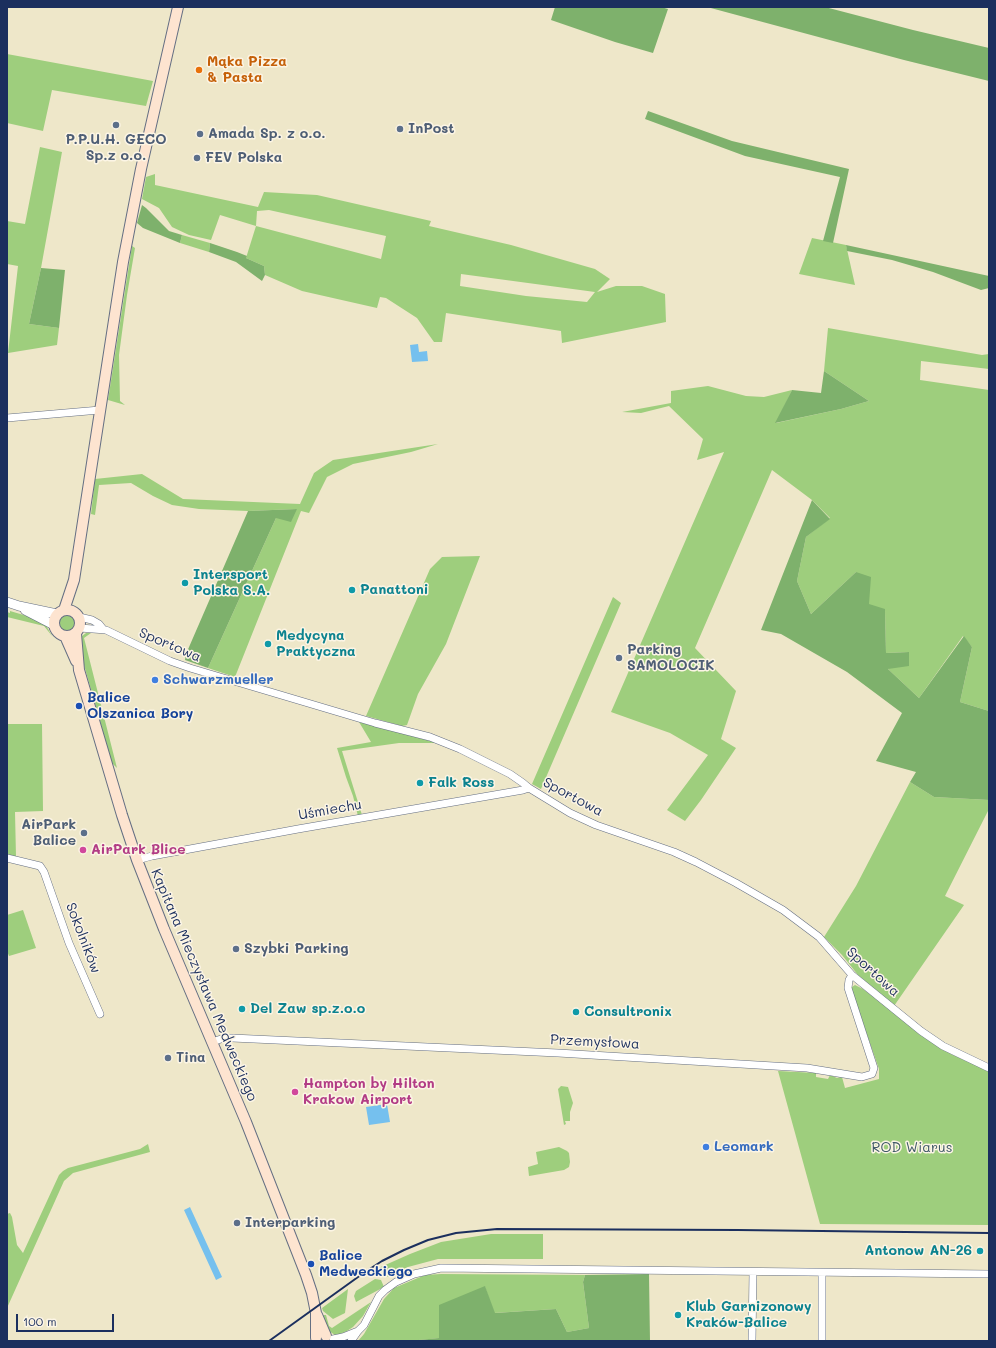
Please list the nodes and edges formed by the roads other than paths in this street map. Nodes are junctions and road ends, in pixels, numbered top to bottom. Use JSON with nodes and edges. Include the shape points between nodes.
{"nodes":[{"id":1,"x":178,"y":7,"type":"edge"},
{"id":2,"x":100,"y":410,"type":"junction"},
{"id":3,"x":7,"y":418,"type":"edge"},
{"id":4,"x":7,"y":602,"type":"edge"},
{"id":5,"x":19,"y":606,"type":"junction"},
{"id":6,"x":68,"y":613,"type":"junction"},
{"id":7,"x":54,"y":625,"type":"junction"},
{"id":8,"x":103,"y":629,"type":"junction"},
{"id":9,"x":78,"y":631,"type":"junction"},
{"id":10,"x":65,"y":636,"type":"junction"},
{"id":11,"x":78,"y":664,"type":"junction"},
{"id":12,"x":529,"y":788,"type":"junction"},
{"id":13,"x":7,"y":858,"type":"edge"},
{"id":14,"x":137,"y":860,"type":"junction"},
{"id":15,"x":852,"y":975,"type":"junction"},
{"id":16,"x":100,"y":1014,"type":"dead end"},
{"id":17,"x":212,"y":1042,"type":"junction"},
{"id":18,"x":989,"y":1068,"type":"edge"},
{"id":19,"x":753,"y":1272,"type":"junction"},
{"id":20,"x":822,"y":1273,"type":"junction"},
{"id":21,"x":989,"y":1274,"type":"edge"},
{"id":22,"x":316,"y":1313,"type":"junction"},
{"id":23,"x":358,"y":1331,"type":"junction"},
{"id":24,"x":331,"y":1339,"type":"edge"},
{"id":25,"x":314,"y":1340,"type":"edge"},
{"id":26,"x":351,"y":1341,"type":"edge"},
{"id":27,"x":752,"y":1341,"type":"edge"},
{"id":28,"x":822,"y":1341,"type":"edge"}],
"edges":[{"from":1,"to":2,"type":"main road","via":[[124,254]]},
{"from":2,"to":3,"type":"street"},
{"from":2,"to":6,"type":"main road"},
{"from":4,"to":5,"type":"street"},
{"from":5,"to":6,"type":"street"},
{"from":5,"to":7,"type":"street"},
{"from":6,"to":7,"type":"main road","via":[[54,618]]},
{"from":6,"to":8,"type":"street","name":"Sportowa","via":[[92,620]]},
{"from":6,"to":9,"type":"main road","via":[[81,624]]},
{"from":7,"to":10,"type":"main road","via":[[58,632]]},
{"from":8,"to":9,"type":"street","name":"Sportowa"},
{"from":8,"to":12,"type":"street","name":"Sportowa","via":[[190,668],[430,737],[510,774]]},
{"from":9,"to":10,"type":"main road"},
{"from":9,"to":11,"type":"main road","name":"Kapitana Mieczysława Medweckiego"},
{"from":10,"to":11,"type":"main road","name":"Kapitana Mieczysława Medweckiego"},
{"from":11,"to":14,"type":"main road","name":"Kapitana Mieczysława Medweckiego"},
{"from":12,"to":14,"type":"street","name":"Uśmiechu"},
{"from":12,"to":15,"type":"street","name":"Sportowa","via":[[593,824],[674,852],[760,896],[819,938]]},
{"from":13,"to":16,"type":"street","name":"Sokolników","via":[[40,866],[44,872],[69,943]]},
{"from":14,"to":17,"type":"main road","name":"Kapitana Mieczysława Medweckiego","via":[[158,917]]},
{"from":15,"to":17,"type":"street","name":"Przemysłowa","via":[[848,988],[874,1068],[872,1074],[862,1077],[807,1068],[558,1053],[232,1038]]},
{"from":15,"to":18,"type":"street","name":"Sportowa","via":[[921,1031],[944,1046]]},
{"from":17,"to":22,"type":"main road","name":"Kapitana Mieczysława Medweckiego","via":[[306,1275]]},
{"from":19,"to":20,"type":"street"},
{"from":19,"to":23,"type":"street","via":[[449,1268],[429,1270],[396,1282],[385,1290]]},
{"from":19,"to":27,"type":"street"},
{"from":20,"to":21,"type":"street"},
{"from":20,"to":28,"type":"street"},
{"from":22,"to":24,"type":"main road","name":"Kapitana Mieczysława Medweckiego"},
{"from":22,"to":25,"type":"main road","name":"Kapitana Mieczysława Medweckiego"},
{"from":23,"to":24,"type":"street"},
{"from":23,"to":26,"type":"street"},
{"from":24,"to":25,"type":"main road"}]}
